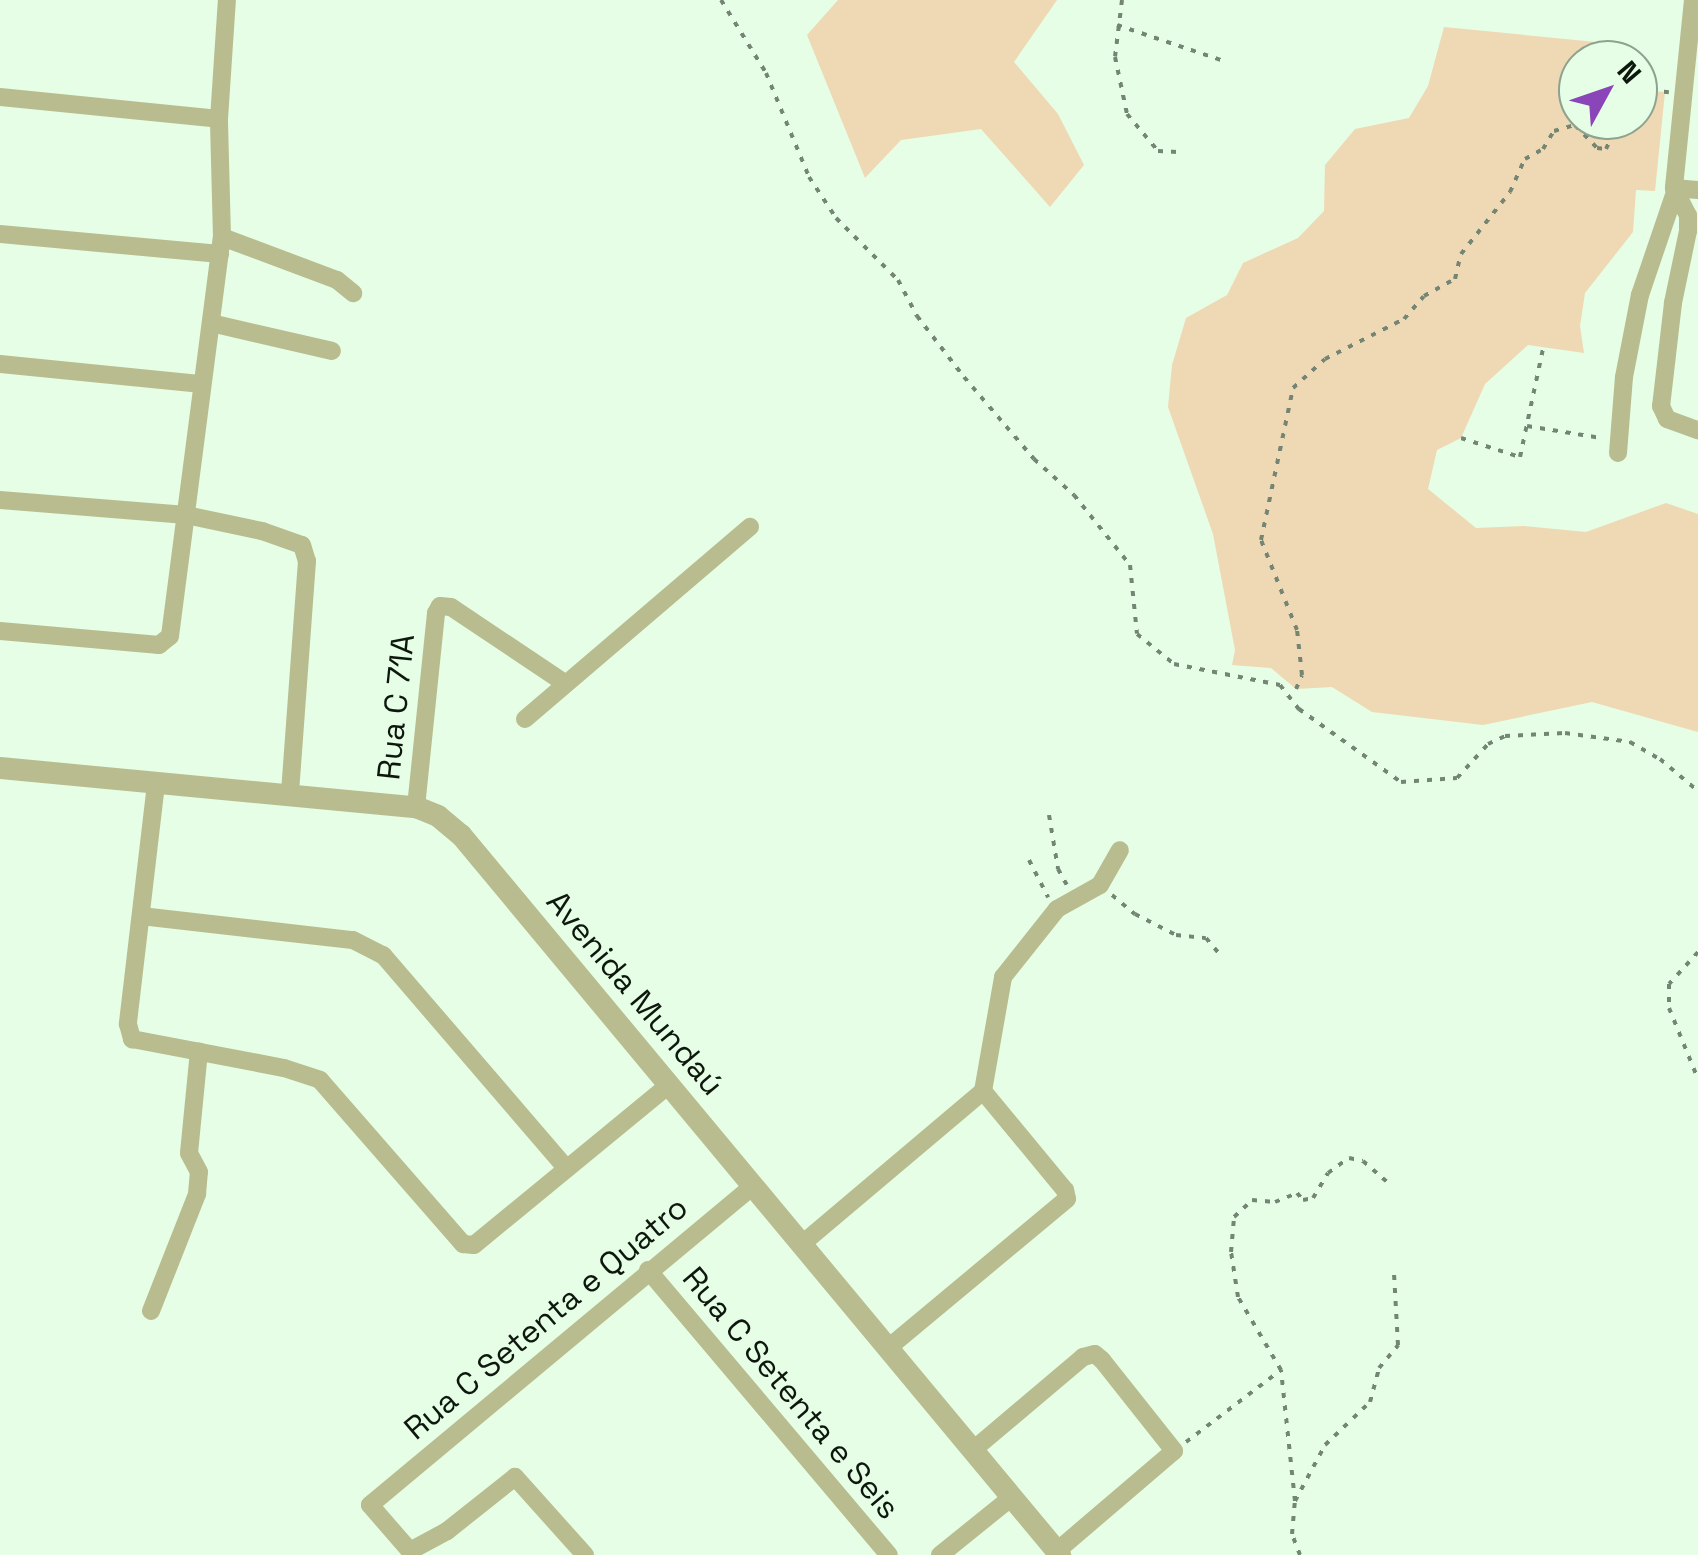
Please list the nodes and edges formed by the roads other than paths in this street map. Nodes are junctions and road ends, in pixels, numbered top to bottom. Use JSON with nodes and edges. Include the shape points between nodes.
{"nodes":[{"id":1,"x":227,"y":0,"type":"edge"},
{"id":2,"x":1694,"y":0,"type":"edge"},
{"id":3,"x":1694,"y":52,"type":"edge"},
{"id":4,"x":0,"y":97,"type":"edge"},
{"id":5,"x":219,"y":119,"type":"junction"},
{"id":6,"x":1698,"y":190,"type":"edge"},
{"id":7,"x":1674,"y":192,"type":"junction"},
{"id":8,"x":0,"y":234,"type":"edge"},
{"id":9,"x":221,"y":246,"type":"junction"},
{"id":10,"x":354,"y":294,"type":"dead end"},
{"id":11,"x":211,"y":323,"type":"junction"},
{"id":12,"x":332,"y":351,"type":"dead end"},
{"id":13,"x":0,"y":364,"type":"edge"},
{"id":14,"x":202,"y":384,"type":"junction"},
{"id":15,"x":1698,"y":430,"type":"edge"},
{"id":16,"x":1619,"y":447,"type":"road end"},
{"id":17,"x":0,"y":500,"type":"edge"},
{"id":18,"x":186,"y":515,"type":"junction"},
{"id":19,"x":750,"y":527,"type":"dead end"},
{"id":20,"x":0,"y":631,"type":"edge"},
{"id":21,"x":566,"y":684,"type":"junction"},
{"id":22,"x":524,"y":719,"type":"dead end"},
{"id":23,"x":0,"y":768,"type":"edge"},
{"id":24,"x":156,"y":784,"type":"junction"},
{"id":25,"x":290,"y":793,"type":"junction"},
{"id":26,"x":416,"y":807,"type":"junction"},
{"id":27,"x":1120,"y":850,"type":"dead end"},
{"id":28,"x":141,"y":916,"type":"junction"},
{"id":29,"x":199,"y":1052,"type":"junction"},
{"id":30,"x":668,"y":1085,"type":"junction"},
{"id":31,"x":983,"y":1091,"type":"junction"},
{"id":32,"x":566,"y":1168,"type":"junction"},
{"id":33,"x":753,"y":1186,"type":"junction"},
{"id":34,"x":802,"y":1244,"type":"junction"},
{"id":35,"x":648,"y":1270,"type":"junction"},
{"id":36,"x":152,"y":1311,"type":"dead end"},
{"id":37,"x":888,"y":1348,"type":"junction"},
{"id":38,"x":973,"y":1450,"type":"junction"},
{"id":39,"x":1012,"y":1497,"type":"junction"},
{"id":40,"x":1058,"y":1553,"type":"edge"},
{"id":41,"x":585,"y":1555,"type":"edge"},
{"id":42,"x":889,"y":1555,"type":"edge"},
{"id":43,"x":940,"y":1555,"type":"edge"}],
"edges":[{"from":1,"to":5,"type":"street"},
{"from":2,"to":3,"type":"street"},
{"from":3,"to":7,"type":"street"},
{"from":4,"to":5,"type":"street"},
{"from":5,"to":9,"type":"street"},
{"from":6,"to":7,"type":"street"},
{"from":7,"to":15,"type":"street","via":[[1688,215],[1688,230],[1661,406],[1667,419]]},
{"from":7,"to":16,"type":"street","via":[[1640,296]]},
{"from":8,"to":9,"type":"street"},
{"from":9,"to":10,"type":"street","via":[[337,280]]},
{"from":9,"to":11,"type":"street"},
{"from":11,"to":12,"type":"street"},
{"from":11,"to":14,"type":"street"},
{"from":13,"to":14,"type":"street"},
{"from":14,"to":18,"type":"street"},
{"from":17,"to":18,"type":"street"},
{"from":18,"to":20,"type":"street","via":[[166,642]]},
{"from":18,"to":25,"type":"street","via":[[302,546]]},
{"from":19,"to":21,"type":"street"},
{"from":21,"to":22,"type":"street"},
{"from":21,"to":26,"type":"street","name":"Rua C 71A","via":[[440,606]]},
{"from":23,"to":24,"type":"street","name":"Avenida Mundaú"},
{"from":24,"to":25,"type":"street","name":"Avenida Mundaú"},
{"from":24,"to":28,"type":"street"},
{"from":25,"to":26,"type":"street","name":"Avenida Mundaú"},
{"from":26,"to":30,"type":"street","name":"Avenida Mundaú","via":[[461,835]]},
{"from":27,"to":31,"type":"street","via":[[1100,885],[1065,903],[1003,977]]},
{"from":28,"to":29,"type":"street","via":[[128,1024],[132,1039]]},
{"from":28,"to":32,"type":"street","via":[[353,940],[383,955]]},
{"from":29,"to":32,"type":"street","via":[[320,1080],[468,1246]]},
{"from":29,"to":36,"type":"street","via":[[189,1153],[199,1172],[197,1194]]},
{"from":30,"to":32,"type":"street"},
{"from":30,"to":33,"type":"street","name":"Avenida Mundaú"},
{"from":31,"to":34,"type":"street"},
{"from":31,"to":37,"type":"street","via":[[1067,1199]]},
{"from":33,"to":34,"type":"street","name":"Avenida Mundaú"},
{"from":33,"to":35,"type":"street","name":"Rua C Setenta e Quatro"},
{"from":34,"to":37,"type":"street","name":"Avenida Mundaú"},
{"from":35,"to":41,"type":"street","name":"Rua C Setenta e Quatro","via":[[370,1505],[410,1551],[447,1531],[514,1477]]},
{"from":35,"to":42,"type":"street","name":"Rua C Setenta e Seis"},
{"from":37,"to":38,"type":"street","name":"Avenida Mundaú"},
{"from":38,"to":39,"type":"street","name":"Avenida Mundaú"},
{"from":38,"to":40,"type":"street","via":[[1083,1357],[1095,1354],[1174,1451]]},
{"from":39,"to":40,"type":"street","name":"Avenida Mundaú"},
{"from":39,"to":43,"type":"street"}]}
